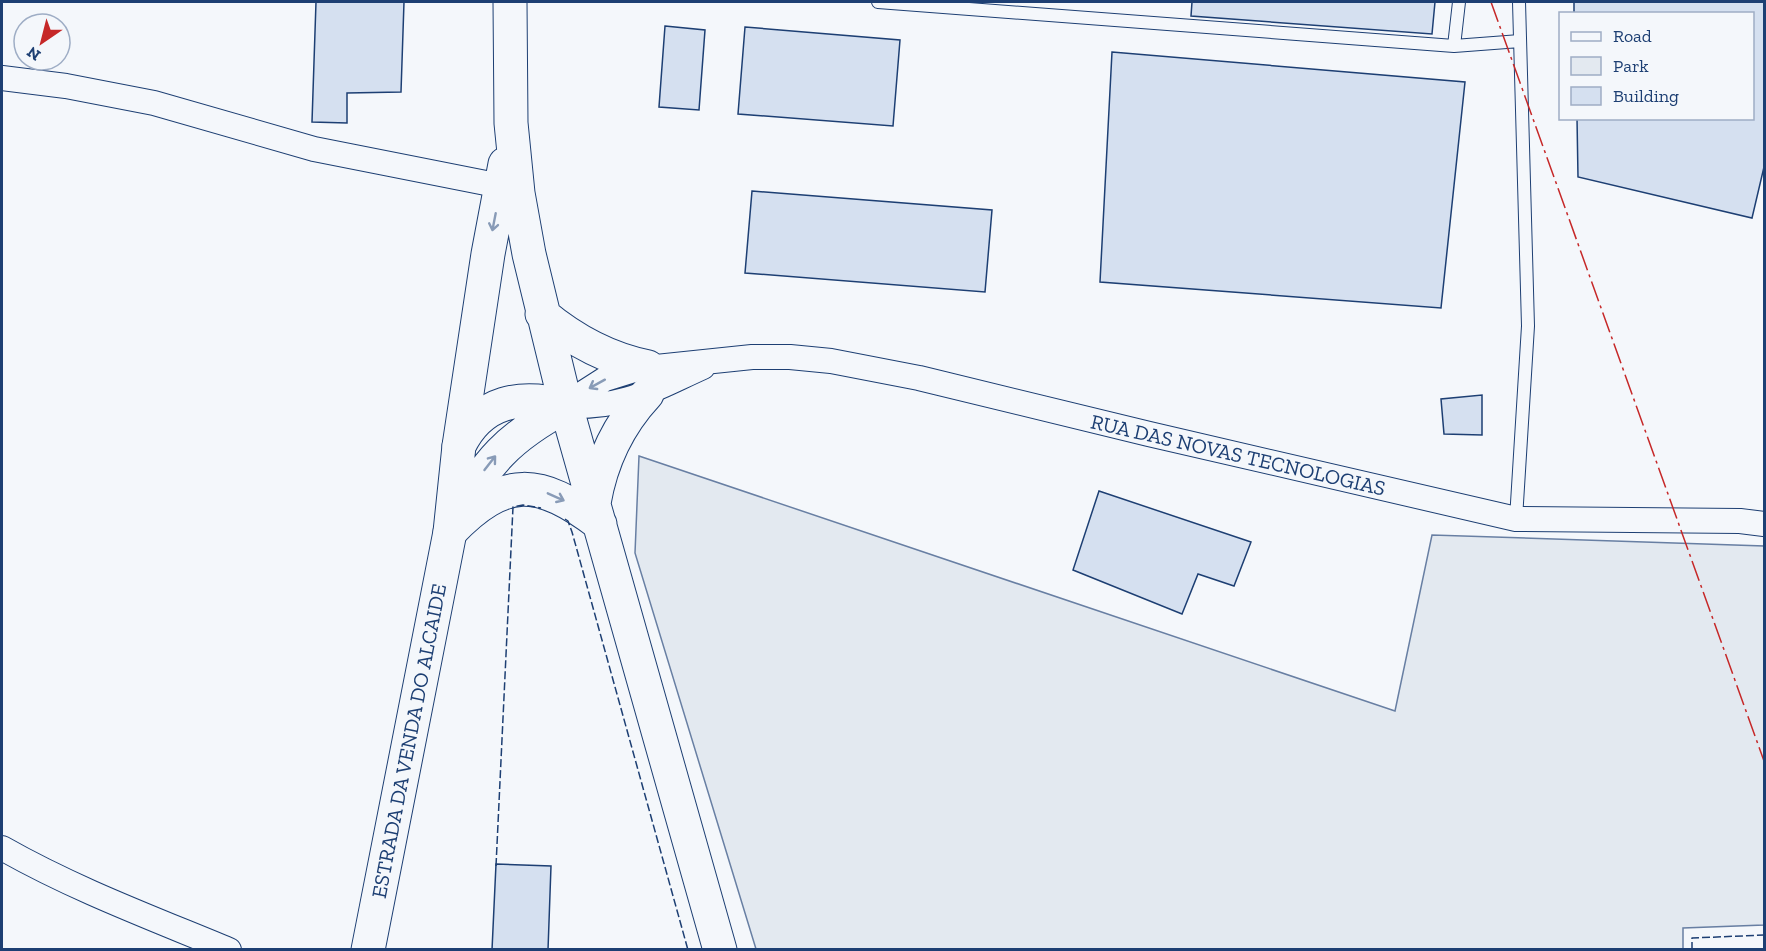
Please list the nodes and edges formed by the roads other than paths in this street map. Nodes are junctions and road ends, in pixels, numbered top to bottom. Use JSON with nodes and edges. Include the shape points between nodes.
{"nodes":[{"id":1,"x":510,"y":2,"type":"edge"},
{"id":2,"x":878,"y":2,"type":"edge"},
{"id":3,"x":1459,"y":2,"type":"edge"},
{"id":4,"x":1519,"y":2,"type":"edge"},
{"id":5,"x":1520,"y":41,"type":"junction"},
{"id":6,"x":1454,"y":46,"type":"junction"},
{"id":7,"x":2,"y":78,"type":"edge"},
{"id":8,"x":511,"y":123,"type":"junction"},
{"id":9,"x":501,"y":186,"type":"junction"},
{"id":10,"x":542,"y":314,"type":"junction"},
{"id":11,"x":648,"y":380,"type":"junction"},
{"id":12,"x":566,"y":406,"type":"junction"},
{"id":13,"x":459,"y":446,"type":"junction"},
{"id":14,"x":597,"y":513,"type":"junction"},
{"id":15,"x":1516,"y":519,"type":"junction"},
{"id":16,"x":1764,"y":524,"type":"edge"},
{"id":17,"x":450,"y":532,"type":"junction"},
{"id":18,"x":2,"y":848,"type":"edge"},
{"id":19,"x":229,"y":950,"type":"edge"},
{"id":20,"x":368,"y":950,"type":"edge"},
{"id":21,"x":720,"y":950,"type":"edge"}],
"edges":[{"from":1,"to":8,"type":"main road"},
{"from":2,"to":6,"type":"lane"},
{"from":3,"to":6,"type":"lane"},
{"from":4,"to":5,"type":"lane"},
{"from":5,"to":6,"type":"lane"},
{"from":5,"to":15,"type":"lane","via":[[1528,326]]},
{"from":7,"to":9,"type":"street","via":[[154,103],[314,149]]},
{"from":8,"to":9,"type":"main road"},
{"from":8,"to":10,"type":"main road","via":[[523,221]]},
{"from":9,"to":13,"type":"main road","one_way":true},
{"from":10,"to":11,"type":"main road","via":[[596,350],[630,362]]},
{"from":10,"to":12,"type":"main road"},
{"from":11,"to":12,"type":"street","name":"RUA DAS NOVAS TECNOLOGIAS","via":[[605,379]]},
{"from":11,"to":14,"type":"main road","via":[[609,451],[597,486]]},
{"from":11,"to":15,"type":"street","name":"RUA DAS NOVAS TECNOLOGIAS","via":[[715,362],[752,357],[790,357],[880,370]]},
{"from":12,"to":13,"type":"main road","via":[[530,400],[502,404],[481,417]]},
{"from":12,"to":14,"type":"main road"},
{"from":17,"to":12,"type":"main road","one_way":true,"via":[[497,454],[530,426]]},
{"from":13,"to":17,"type":"main road"},
{"from":17,"to":14,"type":"main road","one_way":true,"via":[[485,502],[527,488]]},
{"from":14,"to":21,"type":"main road"},
{"from":15,"to":16,"type":"street","name":"RUA DAS NOVAS TECNOLOGIAS"},
{"from":17,"to":20,"type":"main road","name":"ESTRADA DA VENDA DO ALCAIDE"},
{"from":18,"to":19,"type":"street","via":[[123,908]]}]}
